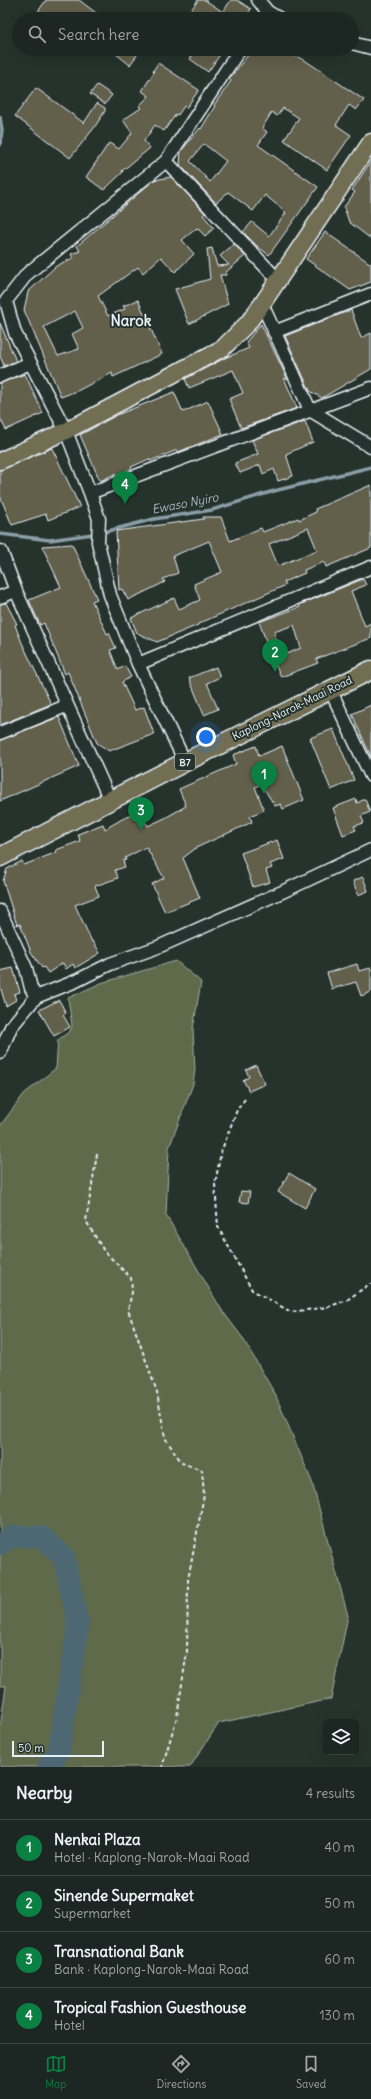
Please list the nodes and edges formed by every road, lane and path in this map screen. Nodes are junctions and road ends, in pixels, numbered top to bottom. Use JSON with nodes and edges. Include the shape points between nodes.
{"nodes":[{"id":1,"x":258,"y":0,"type":"edge"},
{"id":2,"x":263,"y":12,"type":"edge"},
{"id":3,"x":359,"y":45,"type":"edge"},
{"id":4,"x":371,"y":48,"type":"edge"},
{"id":5,"x":235,"y":56,"type":"edge"},
{"id":6,"x":371,"y":142,"type":"edge"},
{"id":7,"x":166,"y":161,"type":"junction"},
{"id":8,"x":278,"y":280,"type":"junction"},
{"id":9,"x":371,"y":294,"type":"edge"},
{"id":10,"x":3,"y":302,"type":"edge"},
{"id":11,"x":262,"y":304,"type":"junction"},
{"id":12,"x":274,"y":332,"type":"junction"},
{"id":13,"x":30,"y":363,"type":"junction"},
{"id":14,"x":0,"y":376,"type":"edge"},
{"id":15,"x":371,"y":388,"type":"edge"},
{"id":16,"x":310,"y":410,"type":"junction"},
{"id":17,"x":66,"y":431,"type":"junction"},
{"id":18,"x":371,"y":447,"type":"edge"},
{"id":19,"x":0,"y":461,"type":"edge"},
{"id":20,"x":90,"y":494,"type":"junction"},
{"id":21,"x":1,"y":551,"type":"dead end"},
{"id":22,"x":371,"y":567,"type":"edge"},
{"id":23,"x":16,"y":591,"type":"junction"},
{"id":24,"x":0,"y":597,"type":"edge"},
{"id":25,"x":138,"y":664,"type":"junction"},
{"id":26,"x":371,"y":670,"type":"edge"},
{"id":27,"x":330,"y":689,"type":"junction"},
{"id":28,"x":66,"y":706,"type":"junction"},
{"id":29,"x":0,"y":733,"type":"edge"},
{"id":30,"x":185,"y":762,"type":"junction"},
{"id":31,"x":371,"y":776,"type":"edge"},
{"id":32,"x":110,"y":800,"type":"junction"},
{"id":33,"x":371,"y":850,"type":"edge"},
{"id":34,"x":0,"y":857,"type":"edge"},
{"id":35,"x":0,"y":911,"type":"edge"},
{"id":36,"x":36,"y":997,"type":"junction"},
{"id":37,"x":0,"y":1053,"type":"edge"},
{"id":38,"x":245,"y":1099,"type":"dead end"},
{"id":39,"x":97,"y":1154,"type":"dead end"},
{"id":40,"x":371,"y":1284,"type":"edge"},
{"id":41,"x":162,"y":1767,"type":"edge"}],
"edges":[{"from":1,"to":2,"type":"street"},
{"from":3,"to":4,"type":"street"},
{"from":5,"to":7,"type":"street"},
{"from":6,"to":8,"type":"main road"},
{"from":7,"to":8,"type":"street"},
{"from":7,"to":10,"type":"street","via":[[27,274]]},
{"from":8,"to":11,"type":"main road"},
{"from":9,"to":12,"type":"street"},
{"from":10,"to":13,"type":"street"},
{"from":11,"to":12,"type":"street"},
{"from":11,"to":17,"type":"main road","via":[[248,323],[223,348]]},
{"from":12,"to":16,"type":"street"},
{"from":13,"to":14,"type":"street"},
{"from":13,"to":17,"type":"street"},
{"from":15,"to":16,"type":"street"},
{"from":16,"to":18,"type":"street"},
{"from":16,"to":20,"type":"street"},
{"from":17,"to":19,"type":"main road"},
{"from":17,"to":20,"type":"street"},
{"from":20,"to":25,"type":"street","via":[[99,519],[98,542],[110,595]]},
{"from":21,"to":23,"type":"street"},
{"from":22,"to":25,"type":"street"},
{"from":23,"to":24,"type":"street"},
{"from":23,"to":28,"type":"street"},
{"from":25,"to":30,"type":"street"},
{"from":26,"to":27,"type":"highway","name":"Kaplong-Narok-Maai Road","number":"B7"},
{"from":27,"to":30,"type":"highway","name":"Kaplong-Narok-Maai Road","number":"B7"},
{"from":27,"to":31,"type":"street"},
{"from":28,"to":29,"type":"street"},
{"from":28,"to":32,"type":"street"},
{"from":30,"to":32,"type":"highway","name":"Kaplong-Narok-Maai Road","number":"B7"},
{"from":32,"to":34,"type":"highway","name":"Kaplong-Narok-Maai Road","number":"B7"},
{"from":33,"to":36,"type":"street","via":[[158,947],[110,964]]},
{"from":35,"to":36,"type":"street","via":[[26,968],[30,988]]},
{"from":36,"to":37,"type":"street","via":[[11,1027]]},
{"from":38,"to":40,"type":"path","via":[[237,1110],[221,1152],[215,1184],[218,1227],[252,1290],[292,1312],[328,1307],[347,1300]]},
{"from":39,"to":41,"type":"path","via":[[86,1221],[104,1251],[130,1278],[132,1292],[128,1310],[157,1392],[165,1438],[182,1464],[202,1470],[204,1495],[188,1580],[187,1651],[177,1717]]}]}
